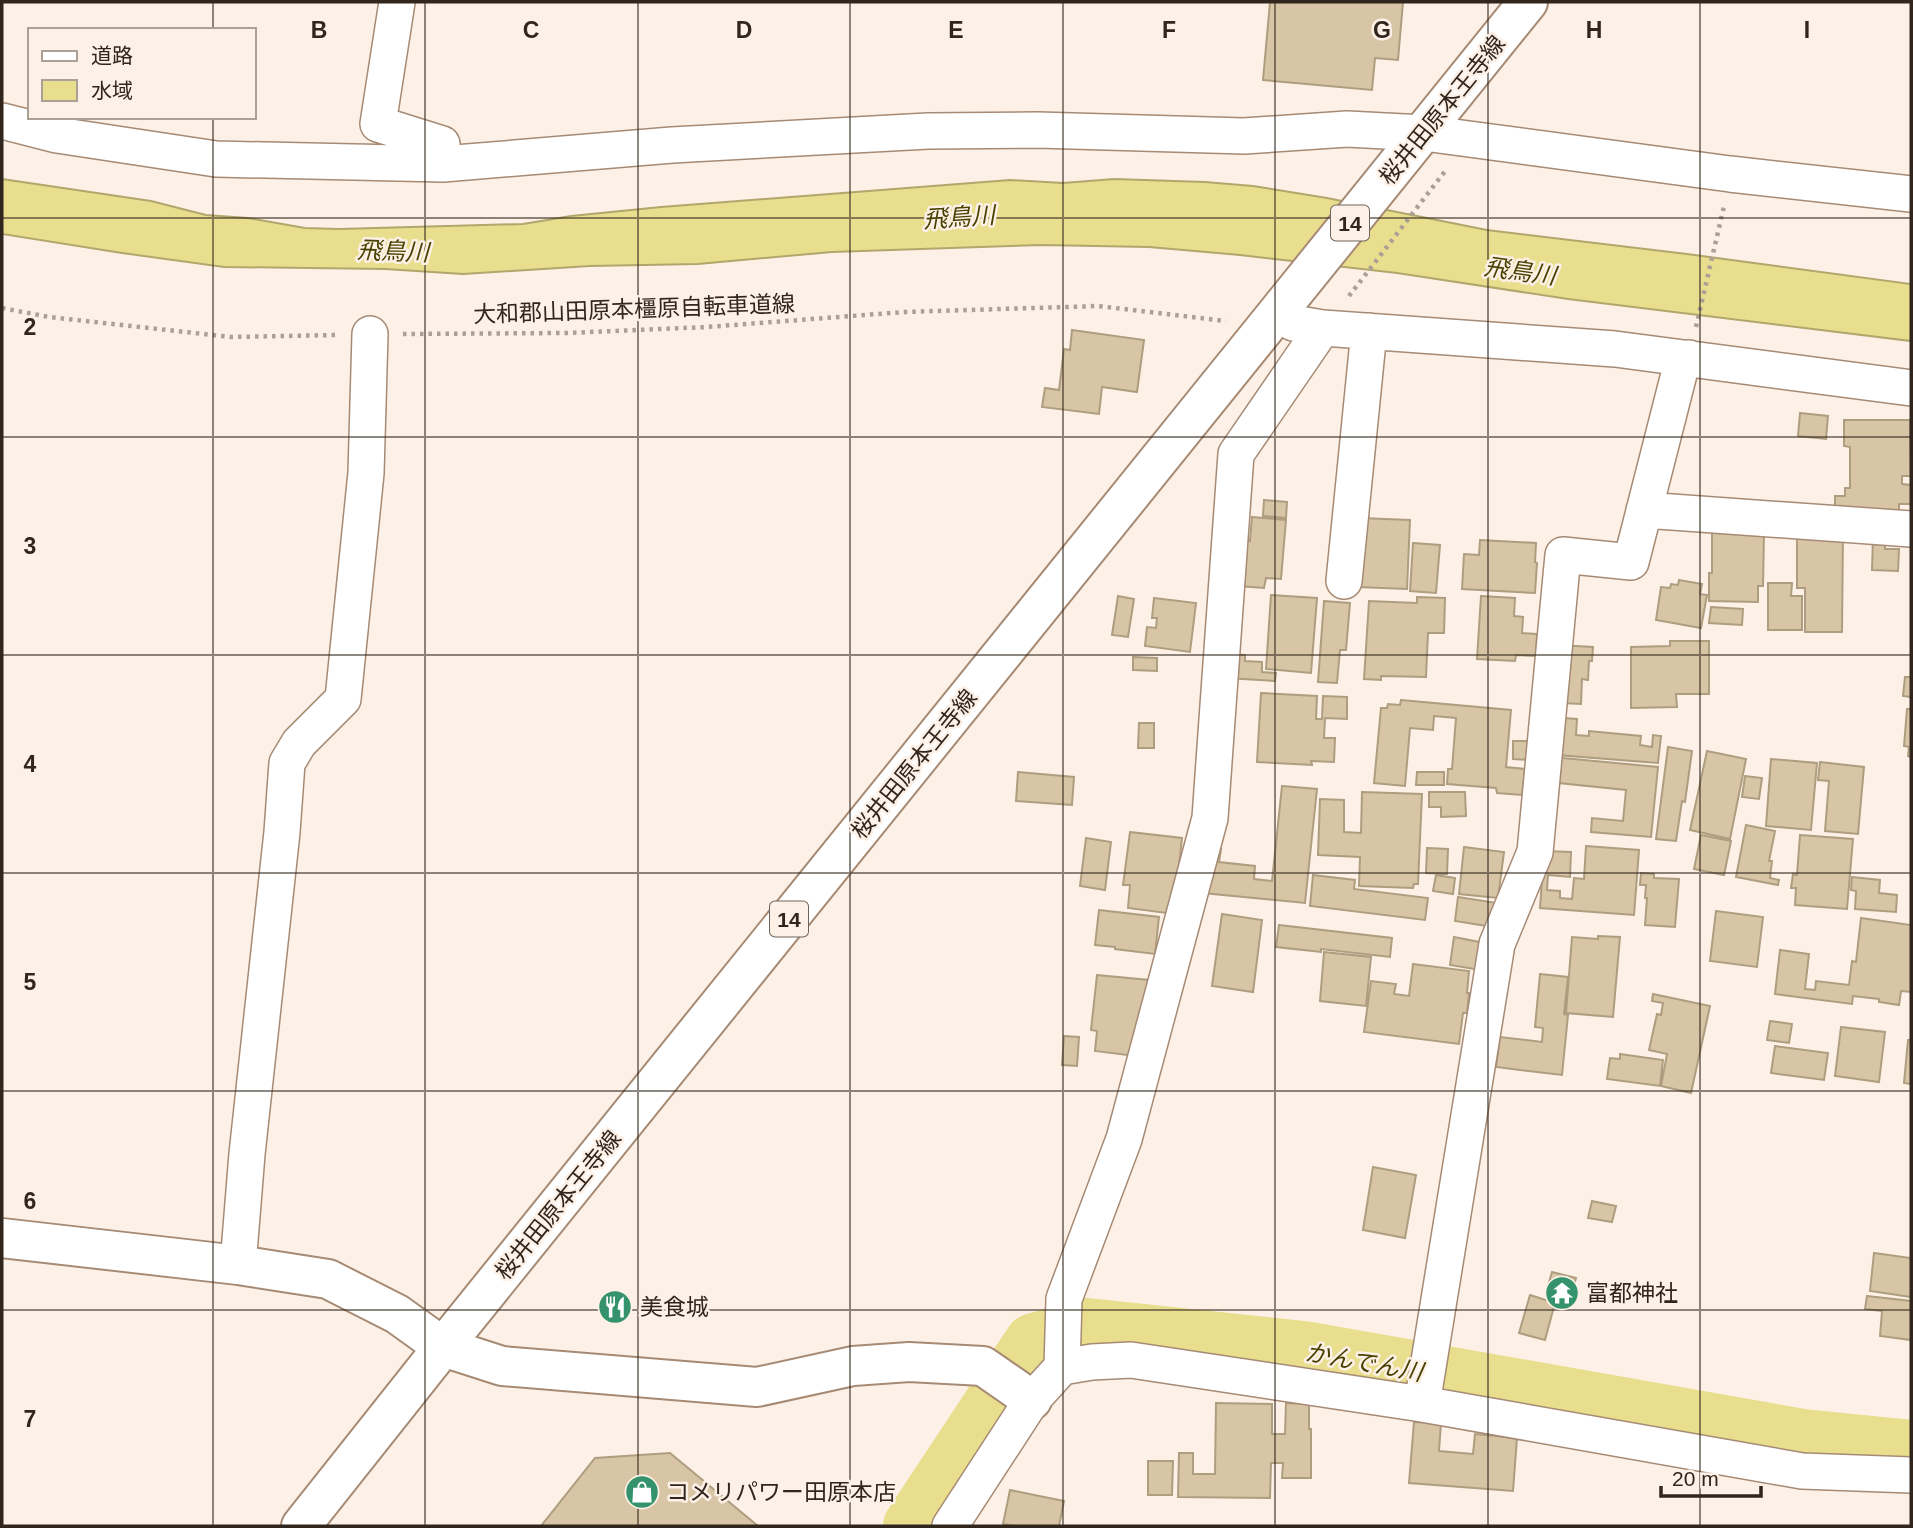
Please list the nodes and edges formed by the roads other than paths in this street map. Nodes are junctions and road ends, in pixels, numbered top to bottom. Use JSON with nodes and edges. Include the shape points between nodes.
{"nodes":[{"id":1,"x":397,"y":2,"type":"edge"},
{"id":2,"x":1528,"y":2,"type":"edge"},
{"id":3,"x":2,"y":121,"type":"edge"},
{"id":4,"x":1424,"y":133,"type":"junction"},
{"id":5,"x":443,"y":164,"type":"junction"},
{"id":6,"x":1911,"y":194,"type":"edge"},
{"id":7,"x":1272,"y":319,"type":"junction"},
{"id":8,"x":1369,"y":331,"type":"junction"},
{"id":9,"x":370,"y":334,"type":"road end"},
{"id":10,"x":1317,"y":336,"type":"dead end"},
{"id":11,"x":1689,"y":358,"type":"junction"},
{"id":12,"x":1911,"y":388,"type":"edge"},
{"id":13,"x":1644,"y":510,"type":"junction"},
{"id":14,"x":1911,"y":529,"type":"edge"},
{"id":15,"x":1344,"y":582,"type":"dead end"},
{"id":16,"x":2,"y":1238,"type":"edge"},
{"id":17,"x":238,"y":1265,"type":"junction"},
{"id":18,"x":443,"y":1347,"type":"junction"},
{"id":19,"x":1062,"y":1367,"type":"junction"},
{"id":20,"x":1032,"y":1400,"type":"junction"},
{"id":21,"x":1422,"y":1404,"type":"junction"},
{"id":22,"x":1911,"y":1475,"type":"edge"},
{"id":23,"x":301,"y":1526,"type":"edge"},
{"id":24,"x":950,"y":1526,"type":"edge"}],
"edges":[{"from":1,"to":5,"type":"street","via":[[378,124],[442,145]]},
{"from":2,"to":4,"type":"main road","name":"桜井田原本王寺線","number":"14"},
{"from":3,"to":5,"type":"street","via":[[57,135],[216,159]]},
{"from":4,"to":5,"type":"street","via":[[1347,129],[1244,136],[928,131]]},
{"from":4,"to":6,"type":"street"},
{"from":4,"to":7,"type":"main road","name":"桜井田原本王寺線","number":"14"},
{"from":7,"to":8,"type":"street"},
{"from":7,"to":18,"type":"main road","name":"桜井田原本王寺線","number":"14"},
{"from":8,"to":11,"type":"street"},
{"from":8,"to":15,"type":"street"},
{"from":9,"to":17,"type":"street","via":[[366,473],[343,699],[299,743],[287,763]]},
{"from":10,"to":19,"type":"street","via":[[1236,454],[1210,818],[1124,1139],[1064,1299]]},
{"from":11,"to":12,"type":"street"},
{"from":11,"to":13,"type":"street","via":[[1680,370]]},
{"from":13,"to":14,"type":"street"},
{"from":13,"to":21,"type":"street","via":[[1631,562],[1563,555],[1535,852],[1497,944]]},
{"from":16,"to":17,"type":"main road"},
{"from":17,"to":18,"type":"main road","via":[[328,1279],[397,1314]]},
{"from":18,"to":20,"type":"main road","via":[[502,1366],[757,1387],[853,1366],[909,1362],[983,1366]]},
{"from":18,"to":23,"type":"main road","name":"桜井田原本王寺線","number":"14"},
{"from":19,"to":20,"type":"street"},
{"from":19,"to":21,"type":"street","via":[[1131,1360]]},
{"from":20,"to":24,"type":"street"},
{"from":21,"to":22,"type":"street","via":[[1802,1471]]}]}
